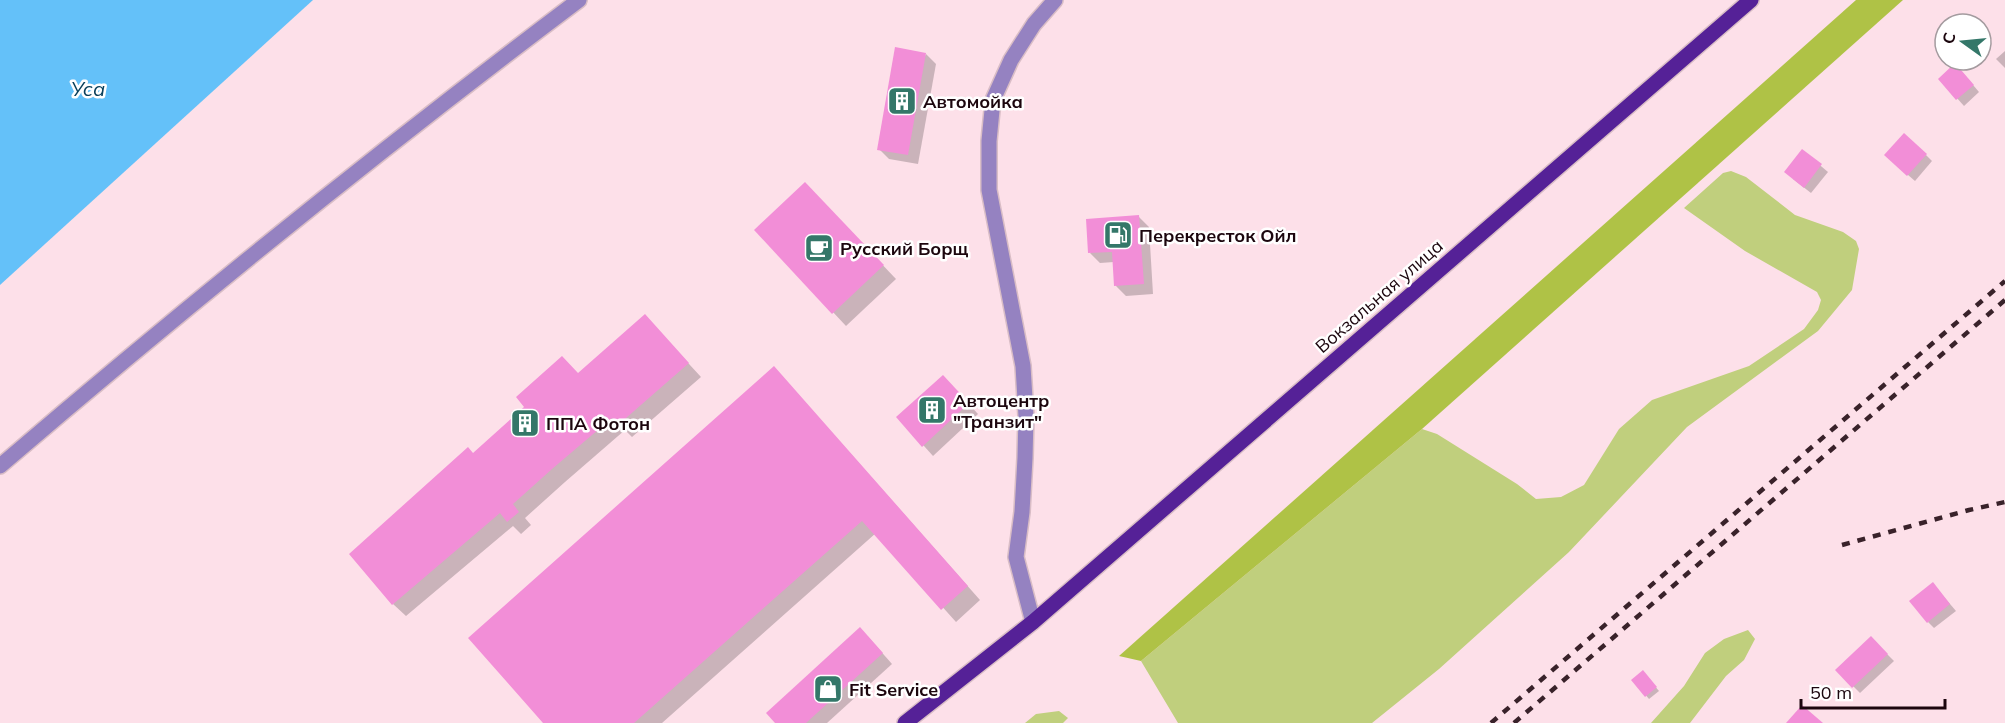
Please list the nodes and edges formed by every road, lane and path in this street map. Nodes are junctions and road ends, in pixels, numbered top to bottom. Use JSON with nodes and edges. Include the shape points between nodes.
{"nodes":[{"id":1,"x":579,"y":0,"type":"edge"},
{"id":2,"x":1055,"y":0,"type":"edge"},
{"id":3,"x":1751,"y":0,"type":"edge"},
{"id":4,"x":0,"y":466,"type":"edge"},
{"id":5,"x":1033,"y":622,"type":"junction"},
{"id":6,"x":905,"y":723,"type":"edge"}],
"edges":[{"from":1,"to":4,"type":"street","via":[[152,336]]},
{"from":2,"to":5,"type":"street","via":[[1011,60],[993,100],[989,141],[989,190],[1023,366],[1025,458],[1016,557]]},
{"from":3,"to":5,"type":"main road","name":"Вокзальная улица"},
{"from":5,"to":6,"type":"main road","name":"Вокзальная улица"}]}
